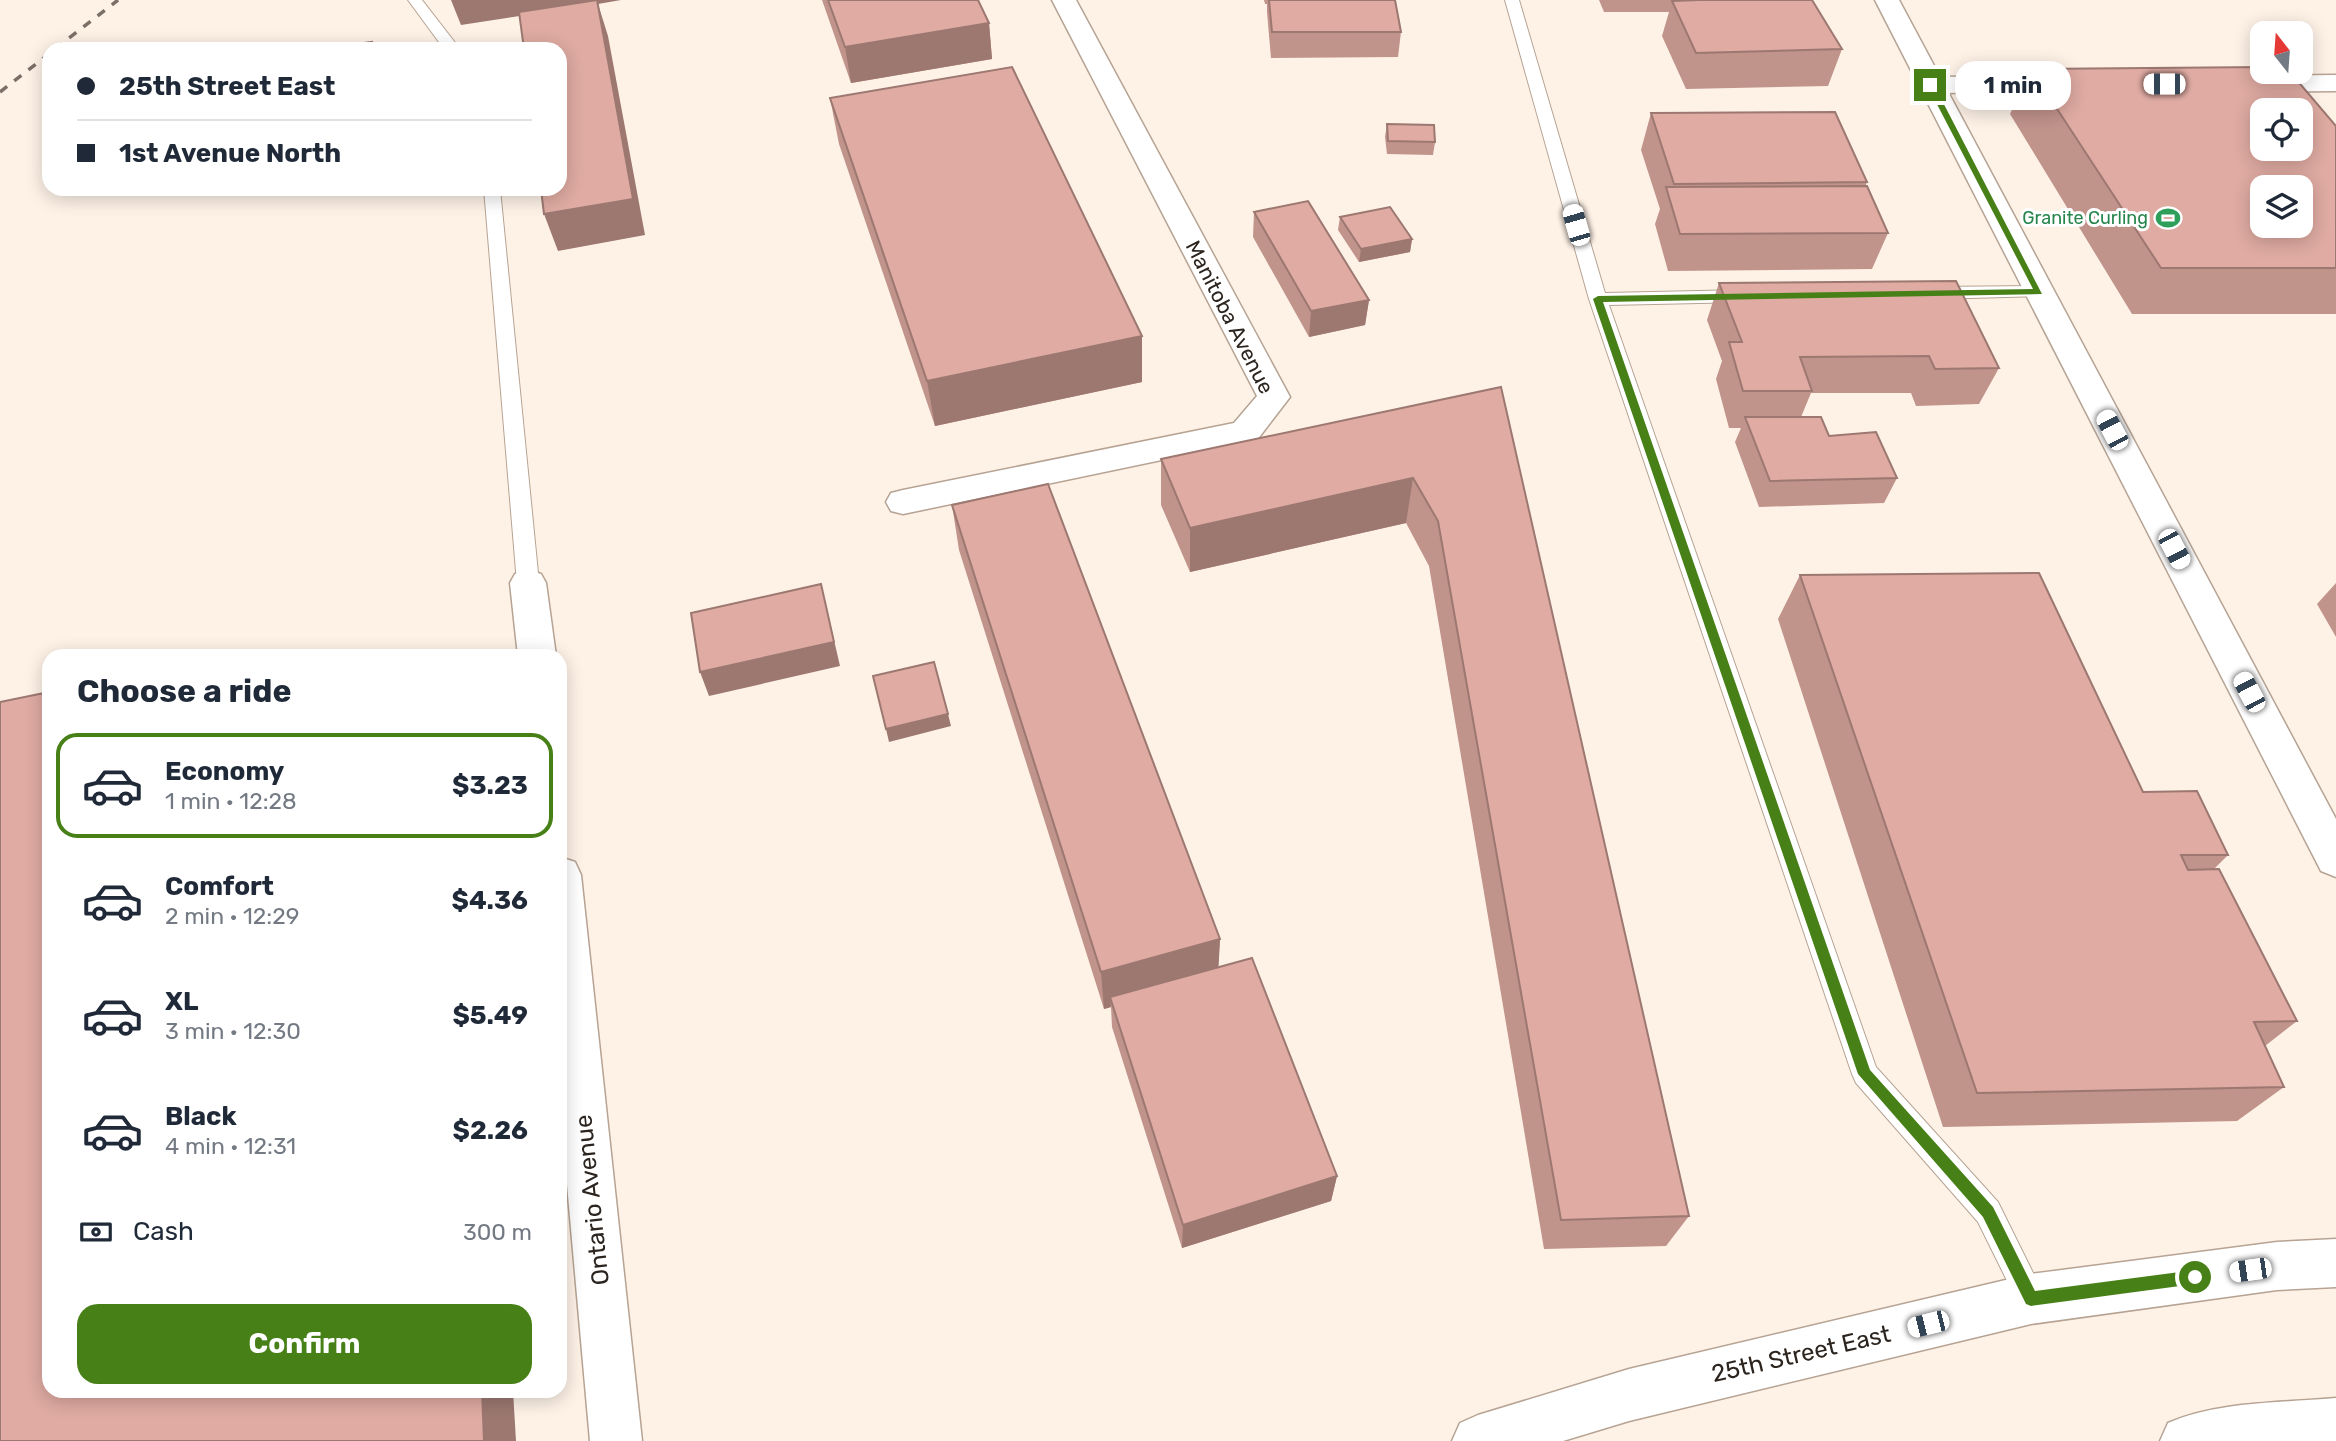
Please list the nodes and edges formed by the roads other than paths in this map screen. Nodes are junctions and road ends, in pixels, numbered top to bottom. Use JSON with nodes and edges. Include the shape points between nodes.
{"nodes":[{"id":1,"x":415,"y":0,"type":"edge"},
{"id":2,"x":1064,"y":0,"type":"edge"},
{"id":3,"x":1512,"y":0,"type":"edge"},
{"id":4,"x":1887,"y":0,"type":"edge"},
{"id":5,"x":448,"y":42,"type":"edge"},
{"id":6,"x":2336,"y":83,"type":"edge"},
{"id":7,"x":2105,"y":84,"type":"edge"},
{"id":8,"x":2226,"y":84,"type":"edge"},
{"id":9,"x":1930,"y":85,"type":"junction"},
{"id":10,"x":493,"y":196,"type":"edge"},
{"id":11,"x":2039,"y":292,"type":"junction"},
{"id":12,"x":1911,"y":293,"type":"edge"},
{"id":13,"x":1761,"y":296,"type":"edge"},
{"id":14,"x":1598,"y":299,"type":"junction"},
{"id":15,"x":903,"y":502,"type":"dead end"},
{"id":16,"x":528,"y":583,"type":"joint"},
{"id":17,"x":536,"y":649,"type":"edge"},
{"id":18,"x":2336,"y":859,"type":"edge"},
{"id":19,"x":567,"y":946,"type":"edge"},
{"id":20,"x":2336,"y":1263,"type":"edge"},
{"id":21,"x":2031,"y":1299,"type":"junction"},
{"id":22,"x":2336,"y":1424,"type":"edge"},
{"id":23,"x":616,"y":1441,"type":"edge"},
{"id":24,"x":1478,"y":1441,"type":"edge"},
{"id":25,"x":2186,"y":1441,"type":"edge"}],
"edges":[{"from":1,"to":5,"type":"lane","via":[[423,16]]},
{"from":2,"to":15,"type":"street","name":"Manitoba Avenue","via":[[1274,397],[1245,432]]},
{"from":3,"to":14,"type":"lane"},
{"from":4,"to":9,"type":"street"},
{"from":6,"to":8,"type":"street","via":[[2274,92]]},
{"from":7,"to":9,"type":"street"},
{"from":9,"to":11,"type":"street"},
{"from":10,"to":16,"type":"lane"},
{"from":11,"to":12,"type":"lane"},
{"from":11,"to":18,"type":"street"},
{"from":13,"to":14,"type":"lane"},
{"from":14,"to":21,"type":"lane","via":[[1865,1074],[1988,1212]]},
{"from":16,"to":17,"type":"street"},
{"from":19,"to":23,"type":"street","name":"Ontario Avenue"},
{"from":20,"to":21,"type":"street","name":"25th Street East","via":[[2277,1266]]},
{"from":21,"to":24,"type":"street","name":"25th Street East","via":[[1629,1395]]},
{"from":22,"to":25,"type":"street"}]}
